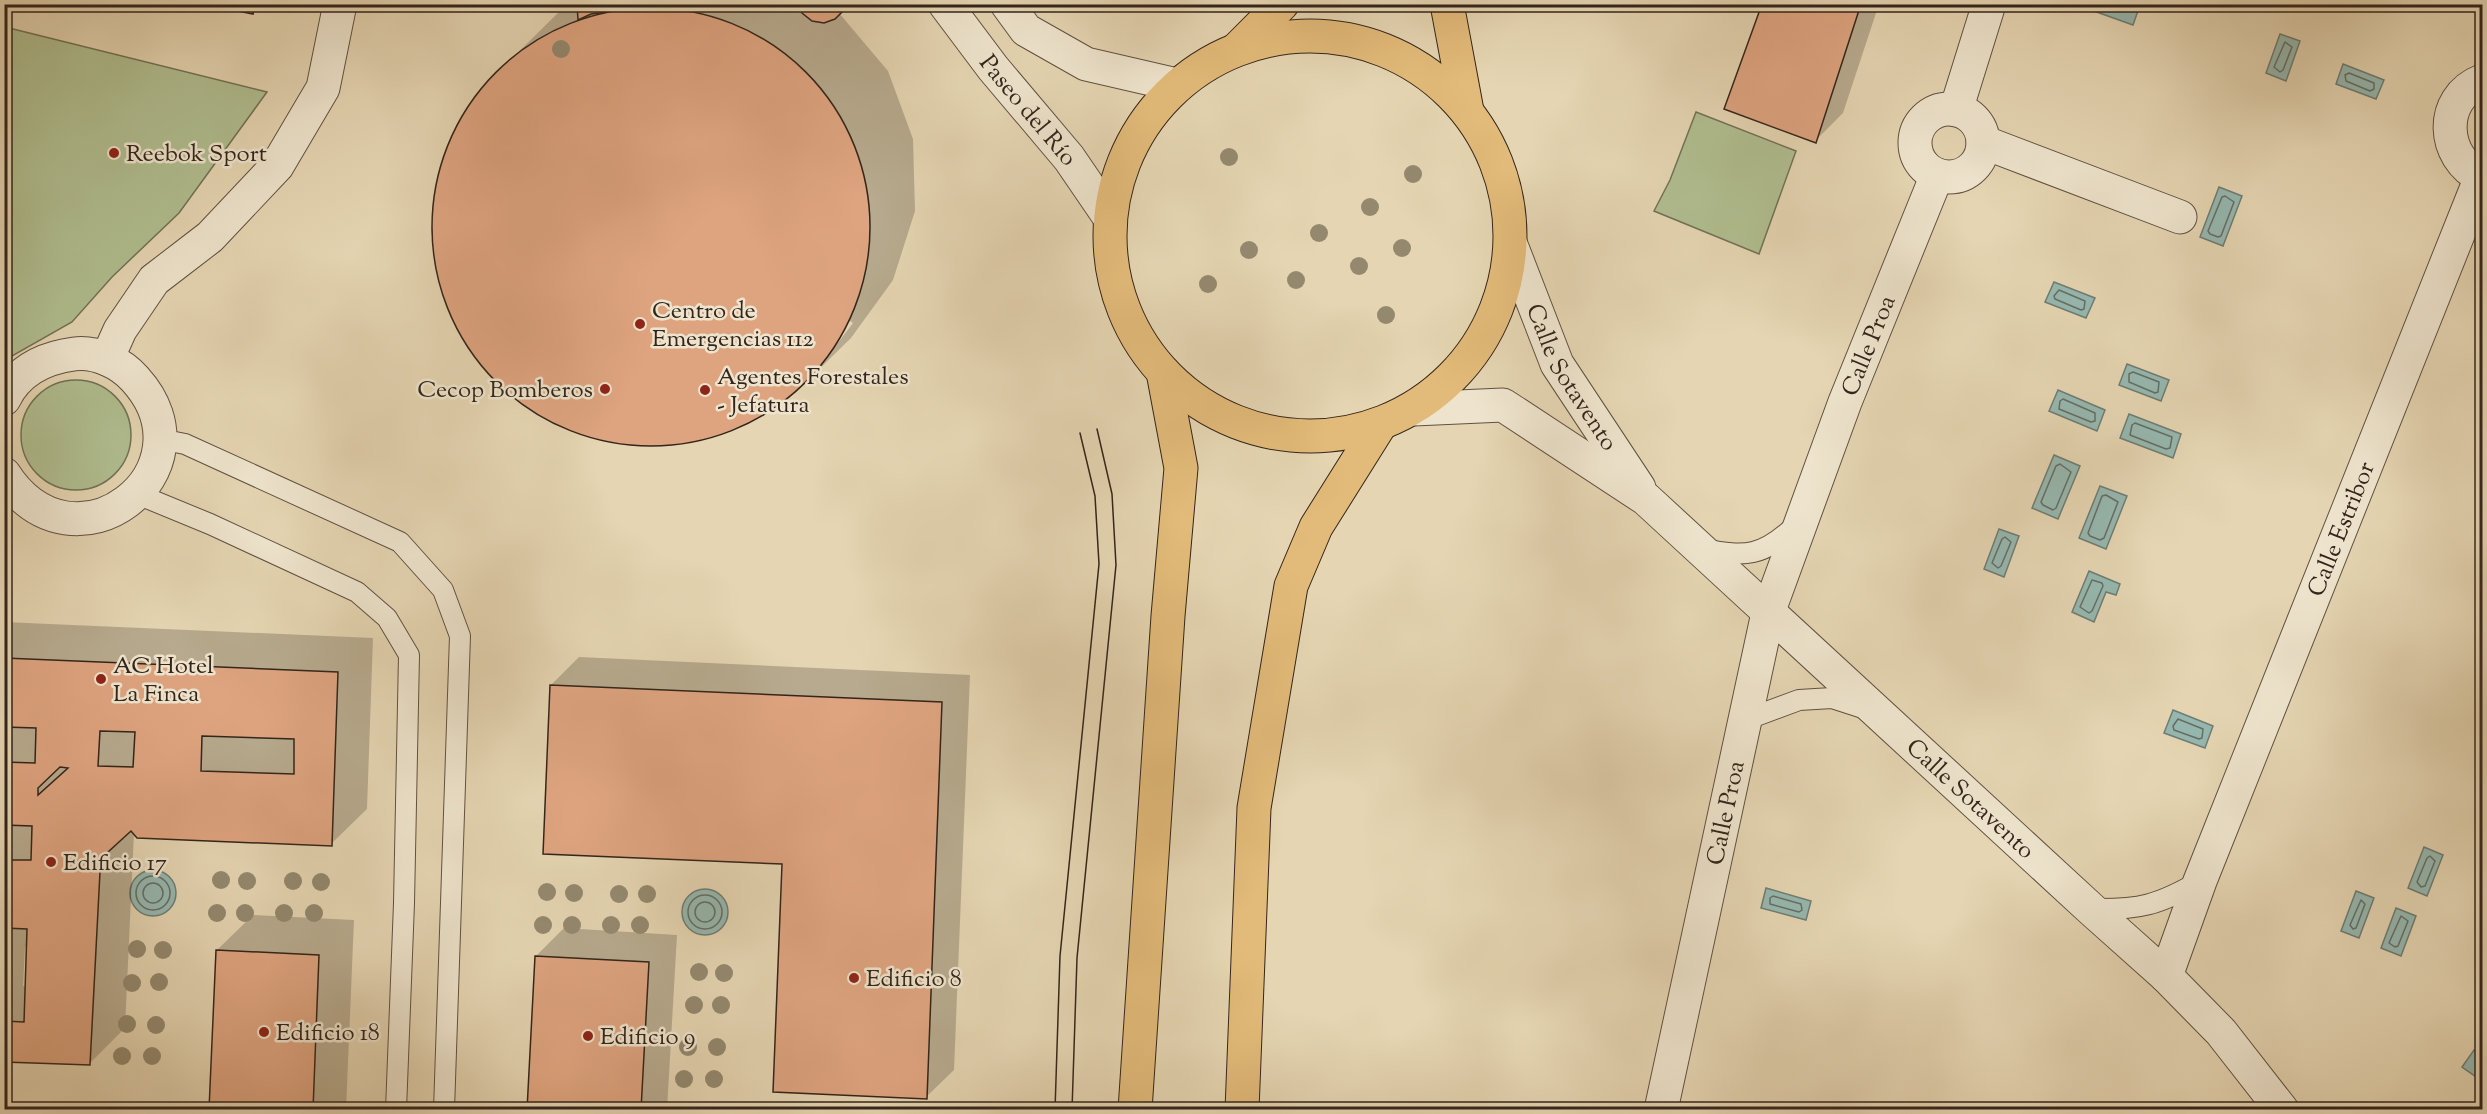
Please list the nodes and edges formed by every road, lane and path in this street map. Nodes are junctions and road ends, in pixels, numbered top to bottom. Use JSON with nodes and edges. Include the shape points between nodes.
{"nodes":[{"id":1,"x":340,"y":4,"type":"edge"},
{"id":2,"x":945,"y":4,"type":"edge"},
{"id":3,"x":1007,"y":4,"type":"edge"},
{"id":4,"x":1282,"y":4,"type":"edge"},
{"id":5,"x":1447,"y":4,"type":"edge"},
{"id":6,"x":1989,"y":4,"type":"edge"},
{"id":7,"x":1238,"y":48,"type":"junction"},
{"id":8,"x":2482,"y":81,"type":"edge"},
{"id":9,"x":1177,"y":85,"type":"junction"},
{"id":10,"x":1956,"y":110,"type":"junction"},
{"id":11,"x":1467,"y":111,"type":"junction"},
{"id":12,"x":1983,"y":142,"type":"junction"},
{"id":13,"x":1937,"y":175,"type":"junction"},
{"id":14,"x":2482,"y":177,"type":"edge"},
{"id":15,"x":2180,"y":217,"type":"dead end"},
{"id":16,"x":1110,"y":218,"type":"junction"},
{"id":17,"x":1511,"y":245,"type":"junction"},
{"id":18,"x":107,"y":359,"type":"junction"},
{"id":19,"x":1163,"y":372,"type":"junction"},
{"id":20,"x":4,"y":399,"type":"edge"},
{"id":21,"x":1414,"y":409,"type":"junction"},
{"id":22,"x":1380,"y":425,"type":"junction"},
{"id":23,"x":160,"y":438,"type":"junction"},
{"id":24,"x":4,"y":474,"type":"edge"},
{"id":25,"x":137,"y":494,"type":"junction"},
{"id":26,"x":1646,"y":499,"type":"junction"},
{"id":27,"x":1802,"y":519,"type":"junction"},
{"id":28,"x":1701,"y":549,"type":"junction"},
{"id":29,"x":1768,"y":613,"type":"junction"},
{"id":30,"x":1877,"y":712,"type":"junction"},
{"id":31,"x":1745,"y":720,"type":"junction"},
{"id":32,"x":2200,"y":881,"type":"junction"},
{"id":33,"x":2091,"y":909,"type":"junction"},
{"id":34,"x":2166,"y":976,"type":"junction"},
{"id":35,"x":396,"y":1110,"type":"edge"},
{"id":36,"x":444,"y":1110,"type":"edge"},
{"id":37,"x":1135,"y":1110,"type":"edge"},
{"id":38,"x":1242,"y":1110,"type":"edge"},
{"id":39,"x":1661,"y":1110,"type":"edge"},
{"id":40,"x":2282,"y":1110,"type":"edge"}],
"edges":[{"from":1,"to":18,"type":"street","via":[[323,88],[277,166],[210,237],[154,280],[120,330]]},
{"from":2,"to":16,"type":"street","name":"Paseo del Río","via":[[1069,158]]},
{"from":3,"to":9,"type":"street","name":"Paseo del Río","via":[[1026,30],[1086,63]]},
{"from":4,"to":7,"type":"highway"},
{"from":5,"to":11,"type":"highway"},
{"from":6,"to":10,"type":"street"},
{"from":7,"to":9,"type":"highway"},
{"from":7,"to":11,"type":"highway","via":[[1300,35],[1362,42],[1420,68]]},
{"from":8,"to":14,"type":"street","name":"Calle Estribor","via":[[2457,101],[2449,129],[2458,158]]},
{"from":9,"to":16,"type":"highway","via":[[1144,123],[1121,168]]},
{"from":10,"to":12,"type":"street","via":[[1972,118]]},
{"from":10,"to":13,"type":"street","via":[[1929,115],[1915,138],[1917,156],[1928,171]]},
{"from":11,"to":17,"type":"highway","via":[[1492,152],[1504,186]]},
{"from":12,"to":13,"type":"street","via":[[1979,158],[1968,171],[1953,177]]},
{"from":12,"to":15,"type":"street"},
{"from":13,"to":27,"type":"street","name":"Calle Proa"},
{"from":14,"to":32,"type":"street","name":"Calle Estribor"},
{"from":16,"to":19,"type":"highway","via":[[1113,274],[1131,326]]},
{"from":17,"to":21,"type":"highway","via":[[1498,309],[1464,366]]},
{"from":17,"to":26,"type":"street","name":"Calle Sotavento","via":[[1557,364]]},
{"from":18,"to":20,"type":"street","via":[[80,353],[53,357],[28,369]]},
{"from":18,"to":23,"type":"street","via":[[129,371],[146,390],[157,413]]},
{"from":19,"to":22,"type":"highway","via":[[1209,409],[1264,432],[1323,437]]},
{"from":19,"to":37,"type":"highway","via":[[1181,468]]},
{"from":21,"to":22,"type":"highway"},
{"from":21,"to":26,"type":"street","name":"Calle Sotavento","via":[[1503,405]]},
{"from":22,"to":38,"type":"highway","via":[[1316,527],[1291,586],[1254,808]]},
{"from":23,"to":25,"type":"street","via":[[153,468]]},
{"from":23,"to":36,"type":"lane","via":[[185,444],[400,542],[443,590],[460,636]]},
{"from":24,"to":25,"type":"street","via":[[36,508],[62,518],[89,519],[115,510]]},
{"from":25,"to":35,"type":"lane","via":[[357,592],[387,618],[409,655]]},
{"from":26,"to":28,"type":"street","name":"Calle Sotavento"},
{"from":27,"to":28,"type":"lane","via":[[1752,554]]},
{"from":27,"to":29,"type":"street","name":"Calle Proa"},
{"from":28,"to":29,"type":"street","name":"Calle Sotavento"},
{"from":29,"to":30,"type":"street","name":"Calle Sotavento"},
{"from":29,"to":31,"type":"street","name":"Calle Proa"},
{"from":30,"to":31,"type":"lane","via":[[1832,698],[1799,700]]},
{"from":30,"to":33,"type":"street","name":"Calle Sotavento"},
{"from":31,"to":39,"type":"street","name":"Calle Proa"},
{"from":32,"to":33,"type":"lane","via":[[2171,898],[2138,909]]},
{"from":32,"to":34,"type":"street","name":"Calle Estribor"},
{"from":33,"to":34,"type":"street","name":"Calle Sotavento"},
{"from":34,"to":40,"type":"street","name":"Calle Sotavento","via":[[2221,1032]]}]}
